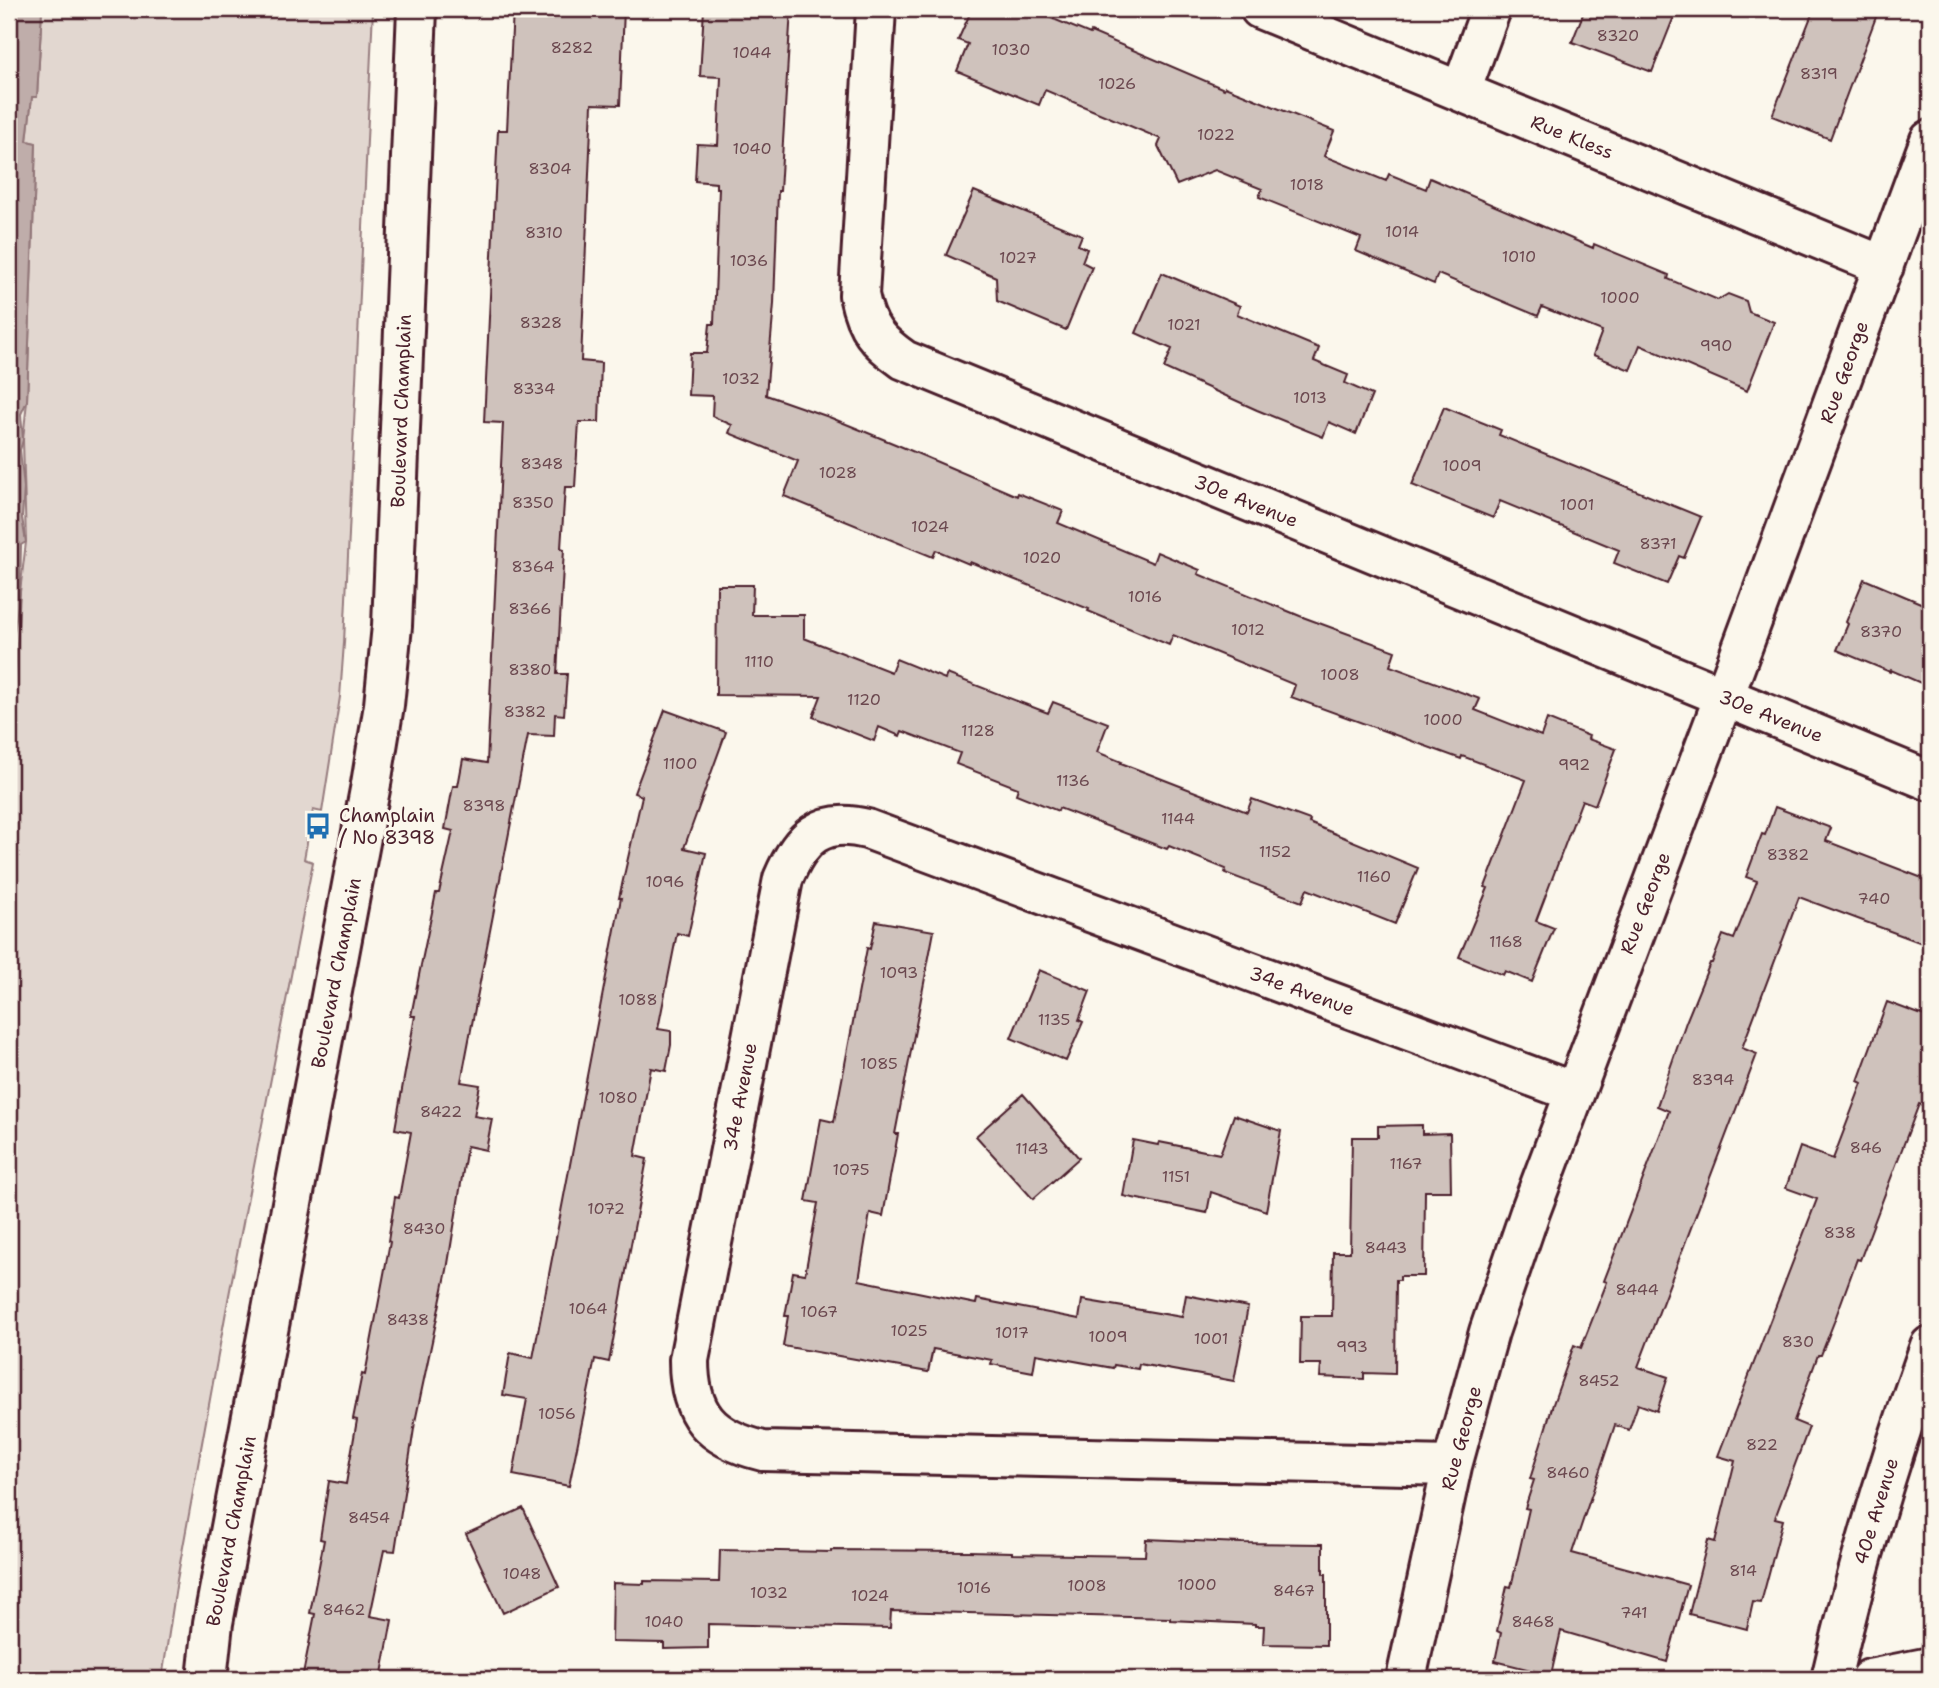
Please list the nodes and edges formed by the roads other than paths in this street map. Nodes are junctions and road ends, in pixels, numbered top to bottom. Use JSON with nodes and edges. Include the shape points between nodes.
{"nodes":[{"id":1,"x":417,"y":9,"type":"edge"},
{"id":2,"x":876,"y":9,"type":"edge"},
{"id":3,"x":1260,"y":9,"type":"edge"},
{"id":4,"x":1491,"y":9,"type":"edge"},
{"id":5,"x":1461,"y":91,"type":"junction"},
{"id":6,"x":1930,"y":140,"type":"edge"},
{"id":7,"x":1884,"y":266,"type":"junction"},
{"id":8,"x":1724,"y":696,"type":"junction"},
{"id":9,"x":1930,"y":781,"type":"edge"},
{"id":10,"x":1574,"y":1092,"type":"junction"},
{"id":11,"x":1930,"y":1346,"type":"edge"},
{"id":12,"x":1452,"y":1466,"type":"junction"},
{"id":13,"x":1930,"y":1667,"type":"edge"},
{"id":14,"x":207,"y":1679,"type":"edge"},
{"id":15,"x":1406,"y":1679,"type":"edge"},
{"id":16,"x":1831,"y":1679,"type":"edge"},
{"id":17,"x":1870,"y":1679,"type":"edge"}],
"edges":[{"from":1,"to":14,"type":"street","name":"Boulevard Champlain","via":[[393,612],[384,705],[213,1623]]},
{"from":2,"to":8,"type":"street","name":"30e Avenue","via":[[859,295],[863,315],[884,346],[904,360]]},
{"from":3,"to":5,"type":"street","name":"Rue Kless"},
{"from":4,"to":5,"type":"street"},
{"from":5,"to":7,"type":"street","name":"Rue Kless"},
{"from":6,"to":7,"type":"street","name":"Rue George"},
{"from":7,"to":8,"type":"street","name":"Rue George"},
{"from":8,"to":9,"type":"street","name":"30e Avenue"},
{"from":8,"to":10,"type":"street","name":"Rue George"},
{"from":10,"to":12,"type":"street","name":"Rue George","via":[[1489,1332]]},
{"from":10,"to":12,"type":"street","name":"34e Avenue","via":[[850,824],[815,833],[792,857],[783,879],[689,1360],[695,1405],[707,1423],[723,1437],[763,1451]]},
{"from":11,"to":16,"type":"street","name":"40e Avenue","via":[[1871,1524]]},
{"from":12,"to":15,"type":"street","name":"Rue George"},
{"from":13,"to":17,"type":"street"}]}
